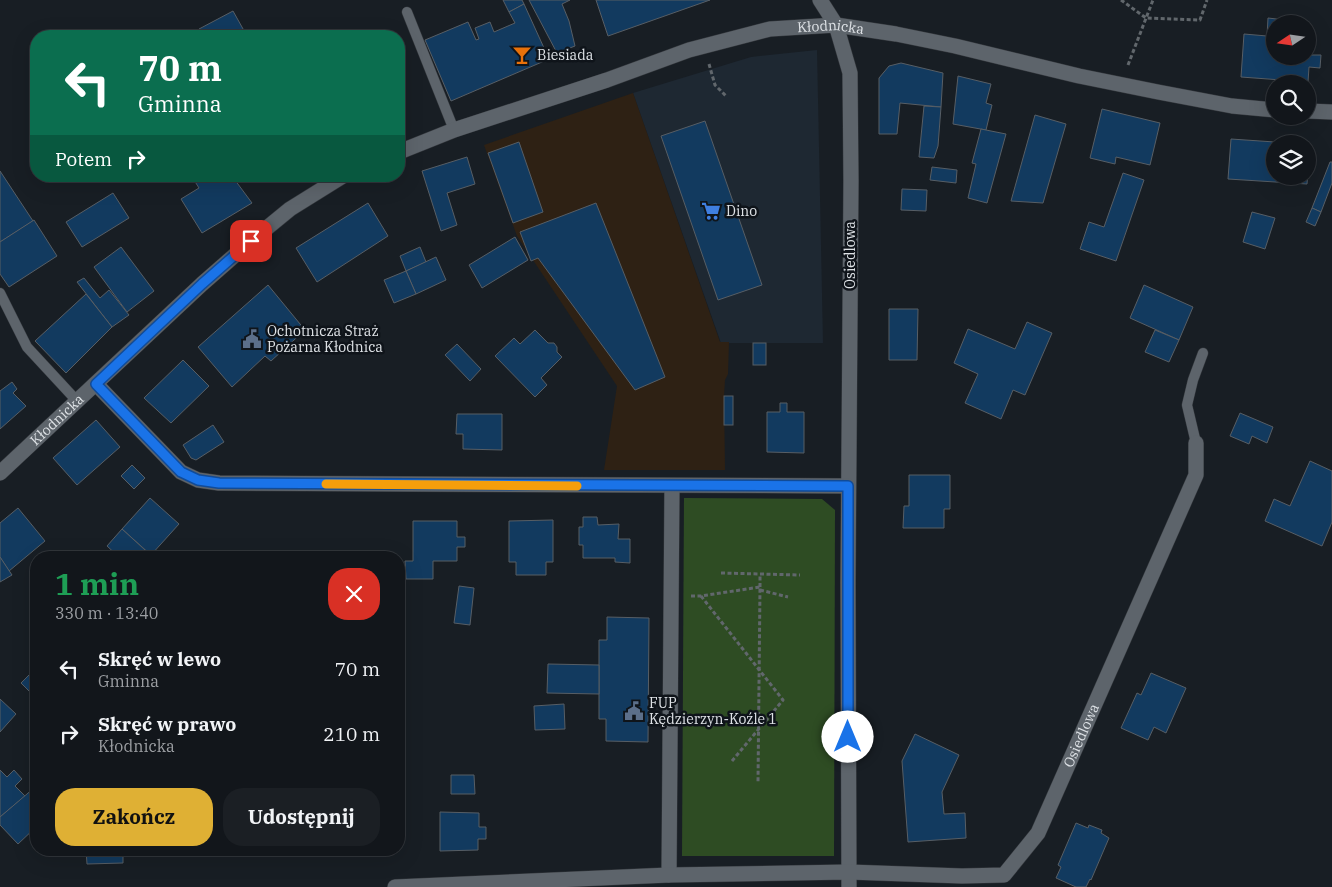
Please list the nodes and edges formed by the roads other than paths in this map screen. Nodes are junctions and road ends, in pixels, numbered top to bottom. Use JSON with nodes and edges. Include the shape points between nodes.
{"nodes":[{"id":1,"x":820,"y":0,"type":"edge"},
{"id":2,"x":407,"y":12,"type":"dead end"},
{"id":3,"x":836,"y":25,"type":"junction"},
{"id":4,"x":1266,"y":109,"type":"edge"},
{"id":5,"x":1316,"y":111,"type":"edge"},
{"id":6,"x":1332,"y":112,"type":"edge"},
{"id":7,"x":454,"y":130,"type":"junction"},
{"id":8,"x":405,"y":150,"type":"edge"},
{"id":9,"x":334,"y":182,"type":"edge"},
{"id":10,"x":0,"y":293,"type":"edge"},
{"id":11,"x":1203,"y":352,"type":"dead end"},
{"id":12,"x":96,"y":384,"type":"junction"},
{"id":13,"x":77,"y":401,"type":"junction"},
{"id":14,"x":1196,"y":443,"type":"joint"},
{"id":15,"x":0,"y":473,"type":"edge"},
{"id":16,"x":672,"y":486,"type":"junction"},
{"id":17,"x":848,"y":486,"type":"junction"},
{"id":18,"x":669,"y":875,"type":"junction"},
{"id":19,"x":849,"y":879,"type":"edge"},
{"id":20,"x":395,"y":887,"type":"edge"}],
"edges":[{"from":1,"to":3,"type":"street","name":"Osiedlowa"},
{"from":2,"to":7,"type":"lane"},
{"from":3,"to":4,"type":"street","name":"Kłodnicka","via":[[921,39],[1158,92]]},
{"from":3,"to":7,"type":"street","name":"Kłodnicka","via":[[770,29],[689,50]]},
{"from":3,"to":17,"type":"street","name":"Osiedlowa","via":[[850,73]]},
{"from":5,"to":6,"type":"street"},
{"from":7,"to":8,"type":"street","name":"Kłodnicka"},
{"from":9,"to":12,"type":"street","name":"Kłodnicka","via":[[290,209],[251,241]]},
{"from":10,"to":13,"type":"lane","via":[[27,346]]},
{"from":11,"to":14,"type":"lane","via":[[1187,405]]},
{"from":12,"to":13,"type":"street","name":"Kłodnicka"},
{"from":12,"to":16,"type":"street","via":[[181,472],[198,480],[219,483]]},
{"from":13,"to":15,"type":"street","name":"Kłodnicka"},
{"from":14,"to":19,"type":"street","name":"Osiedlowa","via":[[1196,475],[1033,840],[1004,875]]},
{"from":16,"to":17,"type":"street"},
{"from":16,"to":18,"type":"street"},
{"from":17,"to":19,"type":"street","name":"Osiedlowa"},
{"from":18,"to":19,"type":"street"},
{"from":18,"to":20,"type":"street"}]}
